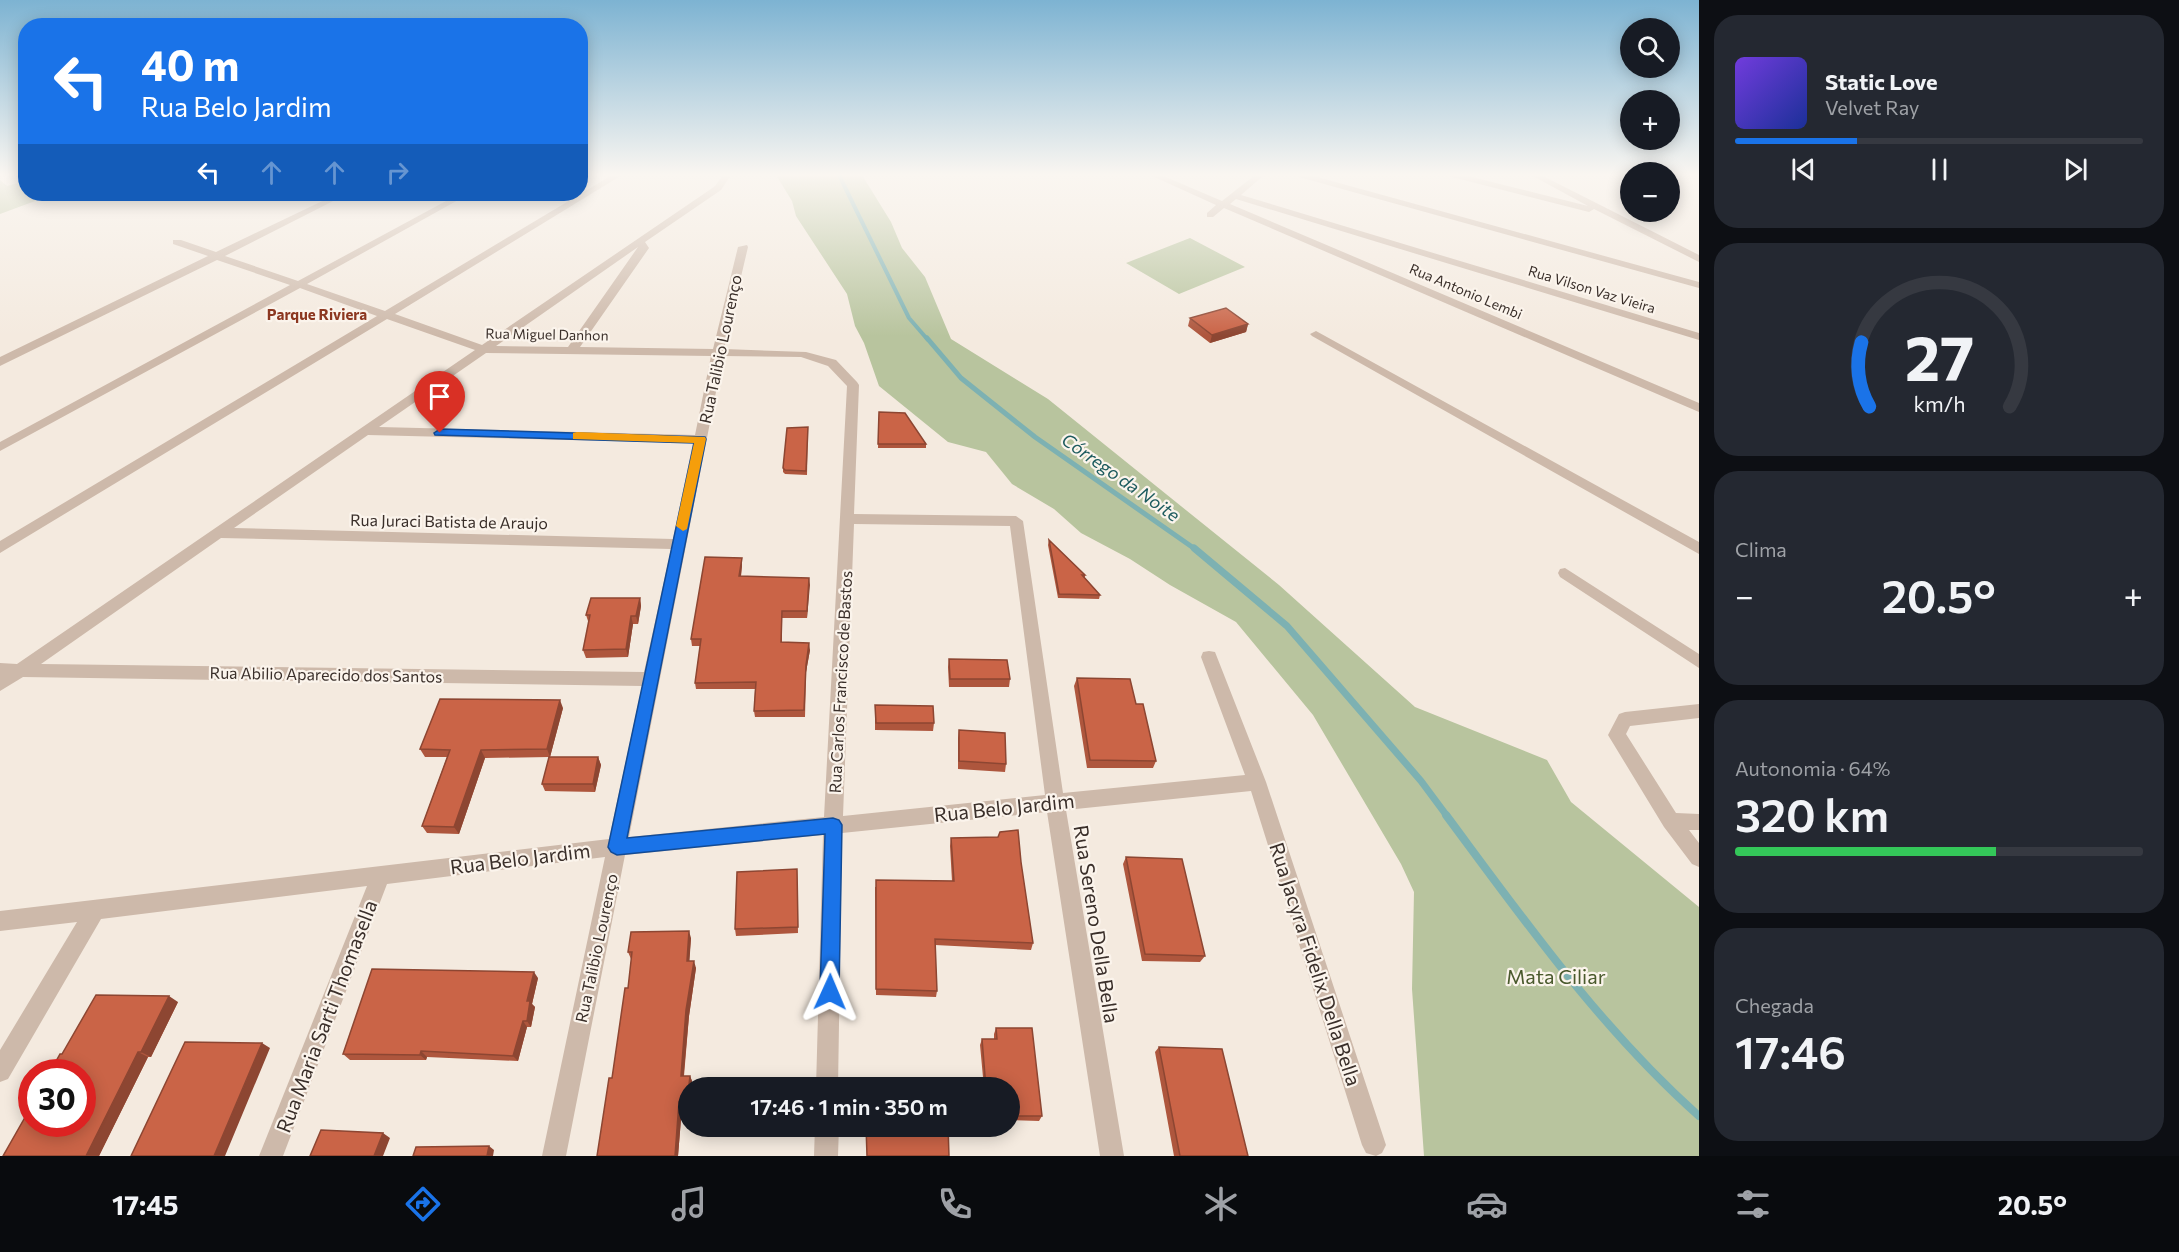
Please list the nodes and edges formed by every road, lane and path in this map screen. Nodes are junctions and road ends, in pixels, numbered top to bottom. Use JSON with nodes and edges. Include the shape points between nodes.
{"nodes":[{"id":1,"x":271,"y":229,"type":"edge"},
{"id":2,"x":400,"y":229,"type":"edge"},
{"id":3,"x":528,"y":229,"type":"edge"},
{"id":4,"x":659,"y":229,"type":"edge"},
{"id":5,"x":1280,"y":229,"type":"edge"},
{"id":6,"x":1343,"y":229,"type":"edge"},
{"id":7,"x":1497,"y":229,"type":"edge"},
{"id":8,"x":1640,"y":229,"type":"edge"},
{"id":9,"x":177,"y":242,"type":"dead end"},
{"id":10,"x":640,"y":242,"type":"junction"},
{"id":11,"x":743,"y":247,"type":"dead end"},
{"id":12,"x":216,"y":256,"type":"junction"},
{"id":13,"x":1699,"y":259,"type":"edge"},
{"id":14,"x":298,"y":284,"type":"junction"},
{"id":15,"x":1699,"y":285,"type":"edge"},
{"id":16,"x":385,"y":315,"type":"junction"},
{"id":17,"x":1316,"y":334,"type":"dead end"},
{"id":18,"x":1699,"y":337,"type":"edge"},
{"id":19,"x":483,"y":348,"type":"junction"},
{"id":20,"x":572,"y":350,"type":"junction"},
{"id":21,"x":718,"y":352,"type":"junction"},
{"id":22,"x":0,"y":362,"type":"edge"},
{"id":23,"x":853,"y":384,"type":"joint"},
{"id":24,"x":1699,"y":408,"type":"edge"},
{"id":25,"x":368,"y":431,"type":"junction"},
{"id":26,"x":700,"y":439,"type":"junction"},
{"id":27,"x":0,"y":447,"type":"edge"},
{"id":28,"x":847,"y":519,"type":"junction"},
{"id":29,"x":218,"y":533,"type":"junction"},
{"id":30,"x":679,"y":544,"type":"junction"},
{"id":31,"x":0,"y":548,"type":"edge"},
{"id":32,"x":1699,"y":549,"type":"edge"},
{"id":33,"x":1565,"y":573,"type":"dead end"},
{"id":34,"x":1209,"y":657,"type":"dead end"},
{"id":35,"x":1699,"y":662,"type":"edge"},
{"id":36,"x":0,"y":670,"type":"edge"},
{"id":37,"x":19,"y":671,"type":"junction"},
{"id":38,"x":652,"y":679,"type":"junction"},
{"id":39,"x":0,"y":684,"type":"edge"},
{"id":40,"x":1699,"y":711,"type":"edge"},
{"id":41,"x":1257,"y":782,"type":"junction"},
{"id":42,"x":1055,"y":801,"type":"junction"},
{"id":43,"x":1671,"y":821,"type":"junction"},
{"id":44,"x":1699,"y":822,"type":"edge"},
{"id":45,"x":833,"y":825,"type":"junction"},
{"id":46,"x":617,"y":847,"type":"junction"},
{"id":47,"x":1699,"y":858,"type":"edge"},
{"id":48,"x":381,"y":875,"type":"junction"},
{"id":49,"x":95,"y":910,"type":"junction"},
{"id":50,"x":0,"y":921,"type":"edge"},
{"id":51,"x":0,"y":1071,"type":"edge"},
{"id":52,"x":827,"y":1077,"type":"edge"},
{"id":53,"x":826,"y":1137,"type":"edge"},
{"id":54,"x":1374,"y":1145,"type":"dead end"},
{"id":55,"x":271,"y":1156,"type":"edge"},
{"id":56,"x":554,"y":1156,"type":"edge"},
{"id":57,"x":826,"y":1156,"type":"edge"},
{"id":58,"x":1112,"y":1156,"type":"edge"}],
"edges":[{"from":1,"to":12,"type":"street"},
{"from":2,"to":14,"type":"street"},
{"from":3,"to":16,"type":"street"},
{"from":4,"to":10,"type":"street"},
{"from":5,"to":24,"type":"street","name":"Rua Antonio Lembi"},
{"from":6,"to":18,"type":"street","name":"Rua Vilson Vaz Vieira"},
{"from":7,"to":15,"type":"street"},
{"from":8,"to":13,"type":"street"},
{"from":9,"to":12,"type":"street","name":"Rua Miguel Danhon"},
{"from":10,"to":19,"type":"street"},
{"from":10,"to":20,"type":"street","via":[[644,248]]},
{"from":11,"to":21,"type":"street","name":"Rua Talibio Lourenço"},
{"from":12,"to":14,"type":"street","name":"Rua Miguel Danhon"},
{"from":12,"to":22,"type":"street"},
{"from":14,"to":16,"type":"street","name":"Rua Miguel Danhon"},
{"from":14,"to":27,"type":"street"},
{"from":16,"to":19,"type":"street","name":"Rua Miguel Danhon"},
{"from":16,"to":31,"type":"street"},
{"from":17,"to":32,"type":"street"},
{"from":19,"to":20,"type":"street","name":"Rua Miguel Danhon"},
{"from":19,"to":25,"type":"street"},
{"from":20,"to":21,"type":"street","name":"Rua Miguel Danhon"},
{"from":21,"to":23,"type":"street","name":"Rua Miguel Danhon","via":[[802,354],[832,363]]},
{"from":21,"to":26,"type":"street","name":"Rua Talibio Lourenço"},
{"from":23,"to":28,"type":"street","name":"Rua Carlos Francisco de Bastos"},
{"from":25,"to":26,"type":"street"},
{"from":25,"to":29,"type":"street"},
{"from":26,"to":30,"type":"street","name":"Rua Talibio Lourenço"},
{"from":28,"to":42,"type":"street","name":"Rua Sereno Della Bella","via":[[1016,520]]},
{"from":28,"to":45,"type":"street","name":"Rua Carlos Francisco de Bastos"},
{"from":29,"to":30,"type":"street","name":"Rua Juraci Batista de Araujo"},
{"from":29,"to":37,"type":"street"},
{"from":30,"to":38,"type":"street","name":"Rua Talibio Lourenço"},
{"from":33,"to":35,"type":"street"},
{"from":34,"to":41,"type":"street","name":"Rua Jacyra Fidelix Della Bella"},
{"from":36,"to":37,"type":"street","name":"Rua Abilio Aparecido dos Santos"},
{"from":37,"to":38,"type":"street","name":"Rua Abilio Aparecido dos Santos"},
{"from":37,"to":39,"type":"street"},
{"from":38,"to":46,"type":"street","name":"Rua Talibio Lourenço"},
{"from":40,"to":43,"type":"street","via":[[1625,719],[1617,735]]},
{"from":41,"to":42,"type":"street","name":"Rua Belo Jardim"},
{"from":41,"to":54,"type":"street","name":"Rua Jacyra Fidelix Della Bella"},
{"from":42,"to":45,"type":"street","name":"Rua Belo Jardim"},
{"from":42,"to":58,"type":"street","name":"Rua Sereno Della Bella"},
{"from":43,"to":44,"type":"street"},
{"from":43,"to":47,"type":"street"},
{"from":45,"to":46,"type":"street","name":"Rua Belo Jardim"},
{"from":45,"to":52,"type":"street","name":"Rua Carlos Francisco de Bastos"},
{"from":46,"to":48,"type":"street","name":"Rua Belo Jardim"},
{"from":46,"to":56,"type":"street","name":"Rua Talibio Lourenço"},
{"from":48,"to":49,"type":"street","name":"Rua Belo Jardim"},
{"from":48,"to":55,"type":"street","name":"Rua Maria Sarti Thomasella"},
{"from":49,"to":50,"type":"street","name":"Rua Belo Jardim"},
{"from":49,"to":51,"type":"street"},
{"from":53,"to":57,"type":"street"}]}
